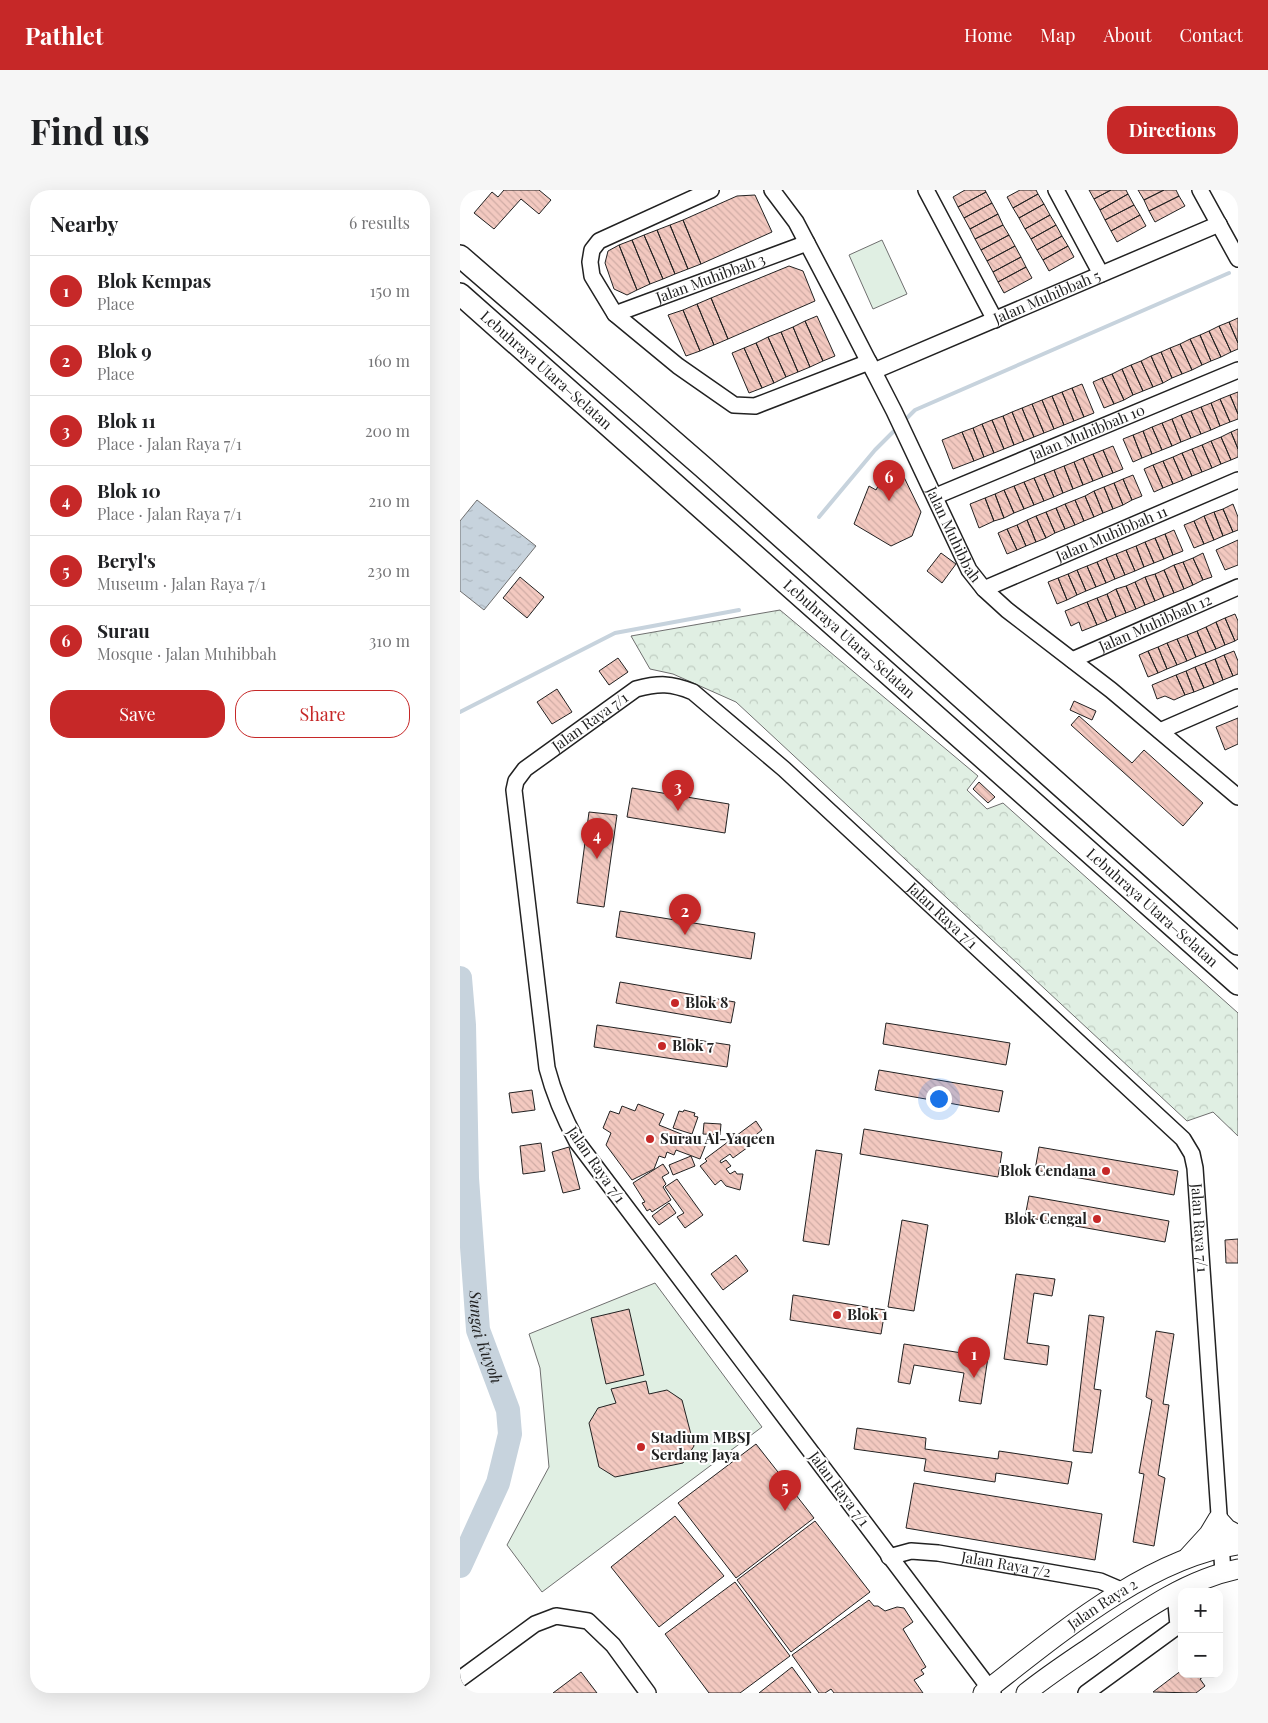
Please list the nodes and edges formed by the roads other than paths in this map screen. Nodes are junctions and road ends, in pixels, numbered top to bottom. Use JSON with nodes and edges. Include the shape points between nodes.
{"nodes":[{"id":1,"x":711,"y":190,"type":"edge"},
{"id":2,"x":772,"y":190,"type":"edge"},
{"id":3,"x":926,"y":190,"type":"edge"},
{"id":4,"x":1056,"y":190,"type":"edge"},
{"id":5,"x":1200,"y":190,"type":"edge"},
{"id":6,"x":1219,"y":224,"type":"junction"},
{"id":7,"x":807,"y":243,"type":"junction"},
{"id":8,"x":460,"y":256,"type":"edge"},
{"id":9,"x":1238,"y":259,"type":"edge"},
{"id":10,"x":1101,"y":274,"type":"junction"},
{"id":11,"x":460,"y":294,"type":"edge"},
{"id":12,"x":615,"y":314,"type":"junction"},
{"id":13,"x":995,"y":320,"type":"junction"},
{"id":14,"x":871,"y":367,"type":"junction"},
{"id":15,"x":1238,"y":370,"type":"edge"},
{"id":16,"x":1238,"y":480,"type":"edge"},
{"id":17,"x":936,"y":496,"type":"junction"},
{"id":18,"x":1238,"y":588,"type":"edge"},
{"id":19,"x":984,"y":589,"type":"junction"},
{"id":20,"x":1072,"y":660,"type":"junction"},
{"id":21,"x":1238,"y":697,"type":"edge"},
{"id":22,"x":1160,"y":731,"type":"junction"},
{"id":23,"x":1238,"y":797,"type":"edge"},
{"id":24,"x":1238,"y":944,"type":"edge"},
{"id":25,"x":1238,"y":984,"type":"edge"},
{"id":26,"x":1218,"y":1520,"type":"junction"},
{"id":27,"x":1238,"y":1535,"type":"edge"},
{"id":28,"x":1229,"y":1546,"type":"edge"},
{"id":29,"x":890,"y":1556,"type":"junction"},
{"id":30,"x":1184,"y":1561,"type":"junction"},
{"id":31,"x":1230,"y":1571,"type":"edge"},
{"id":32,"x":1120,"y":1590,"type":"junction"},
{"id":33,"x":1175,"y":1593,"type":"junction"},
{"id":34,"x":460,"y":1679,"type":"edge"},
{"id":35,"x":988,"y":1691,"type":"edge"},
{"id":36,"x":648,"y":1693,"type":"edge"},
{"id":37,"x":1026,"y":1693,"type":"edge"},
{"id":38,"x":1086,"y":1693,"type":"edge"}],
"edges":[{"from":1,"to":12,"type":"street","via":[[599,241],[592,250],[592,276]]},
{"from":2,"to":7,"type":"street","name":"Jalan Muhibbah"},
{"from":3,"to":13,"type":"street"},
{"from":4,"to":10,"type":"street"},
{"from":5,"to":6,"type":"street"},
{"from":6,"to":9,"type":"street"},
{"from":6,"to":10,"type":"street","name":"Jalan Muhibbah 5"},
{"from":7,"to":12,"type":"street","name":"Jalan Muhibbah 3"},
{"from":7,"to":14,"type":"street","name":"Jalan Muhibbah"},
{"from":8,"to":24,"type":"highway","name":"Lebuhraya Utara–Selatan","via":[[703,466]]},
{"from":10,"to":13,"type":"street","name":"Jalan Muhibbah 5"},
{"from":11,"to":25,"type":"highway","name":"Lebuhraya Utara–Selatan"},
{"from":12,"to":14,"type":"street","name":"Jalan Muhibbah 5","via":[[678,366],[734,405],[755,406]]},
{"from":13,"to":14,"type":"street","name":"Jalan Muhibbah 5"},
{"from":14,"to":17,"type":"street","name":"Jalan Muhibbah"},
{"from":15,"to":17,"type":"street","name":"Jalan Muhibbah 10"},
{"from":16,"to":19,"type":"street","name":"Jalan Muhibbah 11"},
{"from":17,"to":19,"type":"street","name":"Jalan Muhibbah","via":[[957,547]]},
{"from":18,"to":20,"type":"street","name":"Jalan Muhibbah 12"},
{"from":19,"to":20,"type":"street","name":"Jalan Muhibbah"},
{"from":20,"to":22,"type":"street","name":"Jalan Muhibbah"},
{"from":21,"to":22,"type":"street"},
{"from":22,"to":23,"type":"street","name":"Jalan Muhibbah"},
{"from":26,"to":27,"type":"main road"},
{"from":26,"to":28,"type":"street","name":"Jalan Raya 7/1"},
{"from":26,"to":29,"type":"street","name":"Jalan Raya 7/1","via":[[1195,1168],[1192,1154],[1182,1139],[791,776],[693,692],[680,686],[657,683],[636,689],[525,769],[516,780],[514,790],[552,1091],[578,1142]]},
{"from":26,"to":30,"type":"main road"},
{"from":28,"to":30,"type":"main road","name":"Jalan Raya 2"},
{"from":28,"to":31,"type":"street","name":"Jalan Raya 7/1"},
{"from":29,"to":32,"type":"street","name":"Jalan Raya 7/2","via":[[911,1551],[938,1553],[1100,1581]]},
{"from":29,"to":35,"type":"street","name":"Jalan Raya 7/1"},
{"from":30,"to":32,"type":"main road","name":"Jalan Raya 2"},
{"from":31,"to":33,"type":"main road","name":"Jalan Raya 2"},
{"from":32,"to":35,"type":"main road","name":"Jalan Raya 2"},
{"from":33,"to":37,"type":"main road","name":"Jalan Raya 2","via":[[1143,1611]]},
{"from":33,"to":38,"type":"street","via":[[1178,1626]]},
{"from":34,"to":36,"type":"street","via":[[535,1624],[556,1616],[588,1620],[613,1645]]}]}
